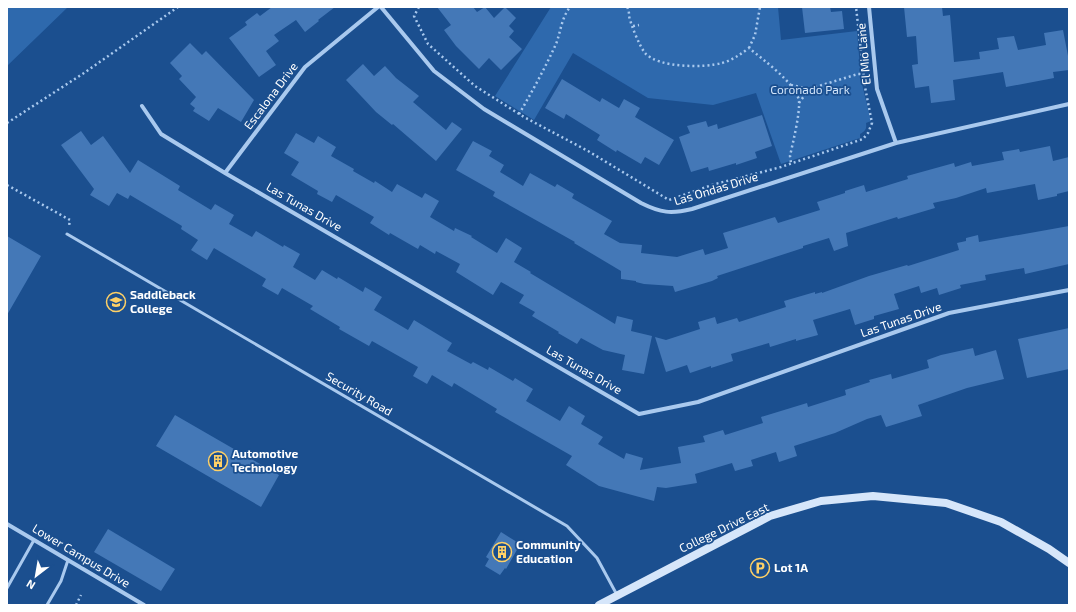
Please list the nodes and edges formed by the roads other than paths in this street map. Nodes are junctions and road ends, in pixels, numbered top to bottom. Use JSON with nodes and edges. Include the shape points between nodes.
{"nodes":[{"id":1,"x":380,"y":7,"type":"edge"},
{"id":2,"x":869,"y":7,"type":"edge"},
{"id":3,"x":1069,"y":104,"type":"edge"},
{"id":4,"x":142,"y":106,"type":"dead end"},
{"id":5,"x":896,"y":143,"type":"junction"},
{"id":6,"x":225,"y":173,"type":"junction"},
{"id":7,"x":67,"y":234,"type":"road end"},
{"id":8,"x":1069,"y":290,"type":"edge"},
{"id":9,"x":7,"y":524,"type":"edge"},
{"id":10,"x":34,"y":540,"type":"junction"},
{"id":11,"x":68,"y":560,"type":"junction"},
{"id":12,"x":1069,"y":563,"type":"edge"},
{"id":13,"x":7,"y":588,"type":"edge"},
{"id":14,"x":617,"y":595,"type":"junction"},
{"id":15,"x":47,"y":605,"type":"edge"},
{"id":16,"x":144,"y":605,"type":"edge"},
{"id":17,"x":599,"y":605,"type":"edge"}],
"edges":[{"from":1,"to":5,"type":"street","name":"Las Ondas Drive","via":[[434,70],[484,109],[642,203],[665,212],[677,213],[692,209]]},
{"from":1,"to":6,"type":"street","name":"Escalona Drive","via":[[304,67]]},
{"from":2,"to":5,"type":"street","name":"El Mio Lane","via":[[877,89]]},
{"from":3,"to":5,"type":"street","name":"Las Ondas Drive"},
{"from":4,"to":6,"type":"street","name":"Las Tunas Drive","via":[[161,134]]},
{"from":6,"to":8,"type":"street","name":"Las Tunas Drive","via":[[639,414],[698,402],[949,313]]},
{"from":7,"to":14,"type":"lane","name":"Security Road","via":[[567,526],[597,558]]},
{"from":9,"to":10,"type":"street","name":"Lower Campus Drive"},
{"from":10,"to":11,"type":"street","name":"Lower Campus Drive"},
{"from":10,"to":13,"type":"lane"},
{"from":11,"to":15,"type":"lane","via":[[61,581]]},
{"from":11,"to":16,"type":"street","name":"Lower Campus Drive"},
{"from":12,"to":14,"type":"street","name":"College Drive East","via":[[1001,522],[946,503],[873,496],[820,502],[770,516]]},
{"from":14,"to":17,"type":"street","name":"College Drive East"}]}
